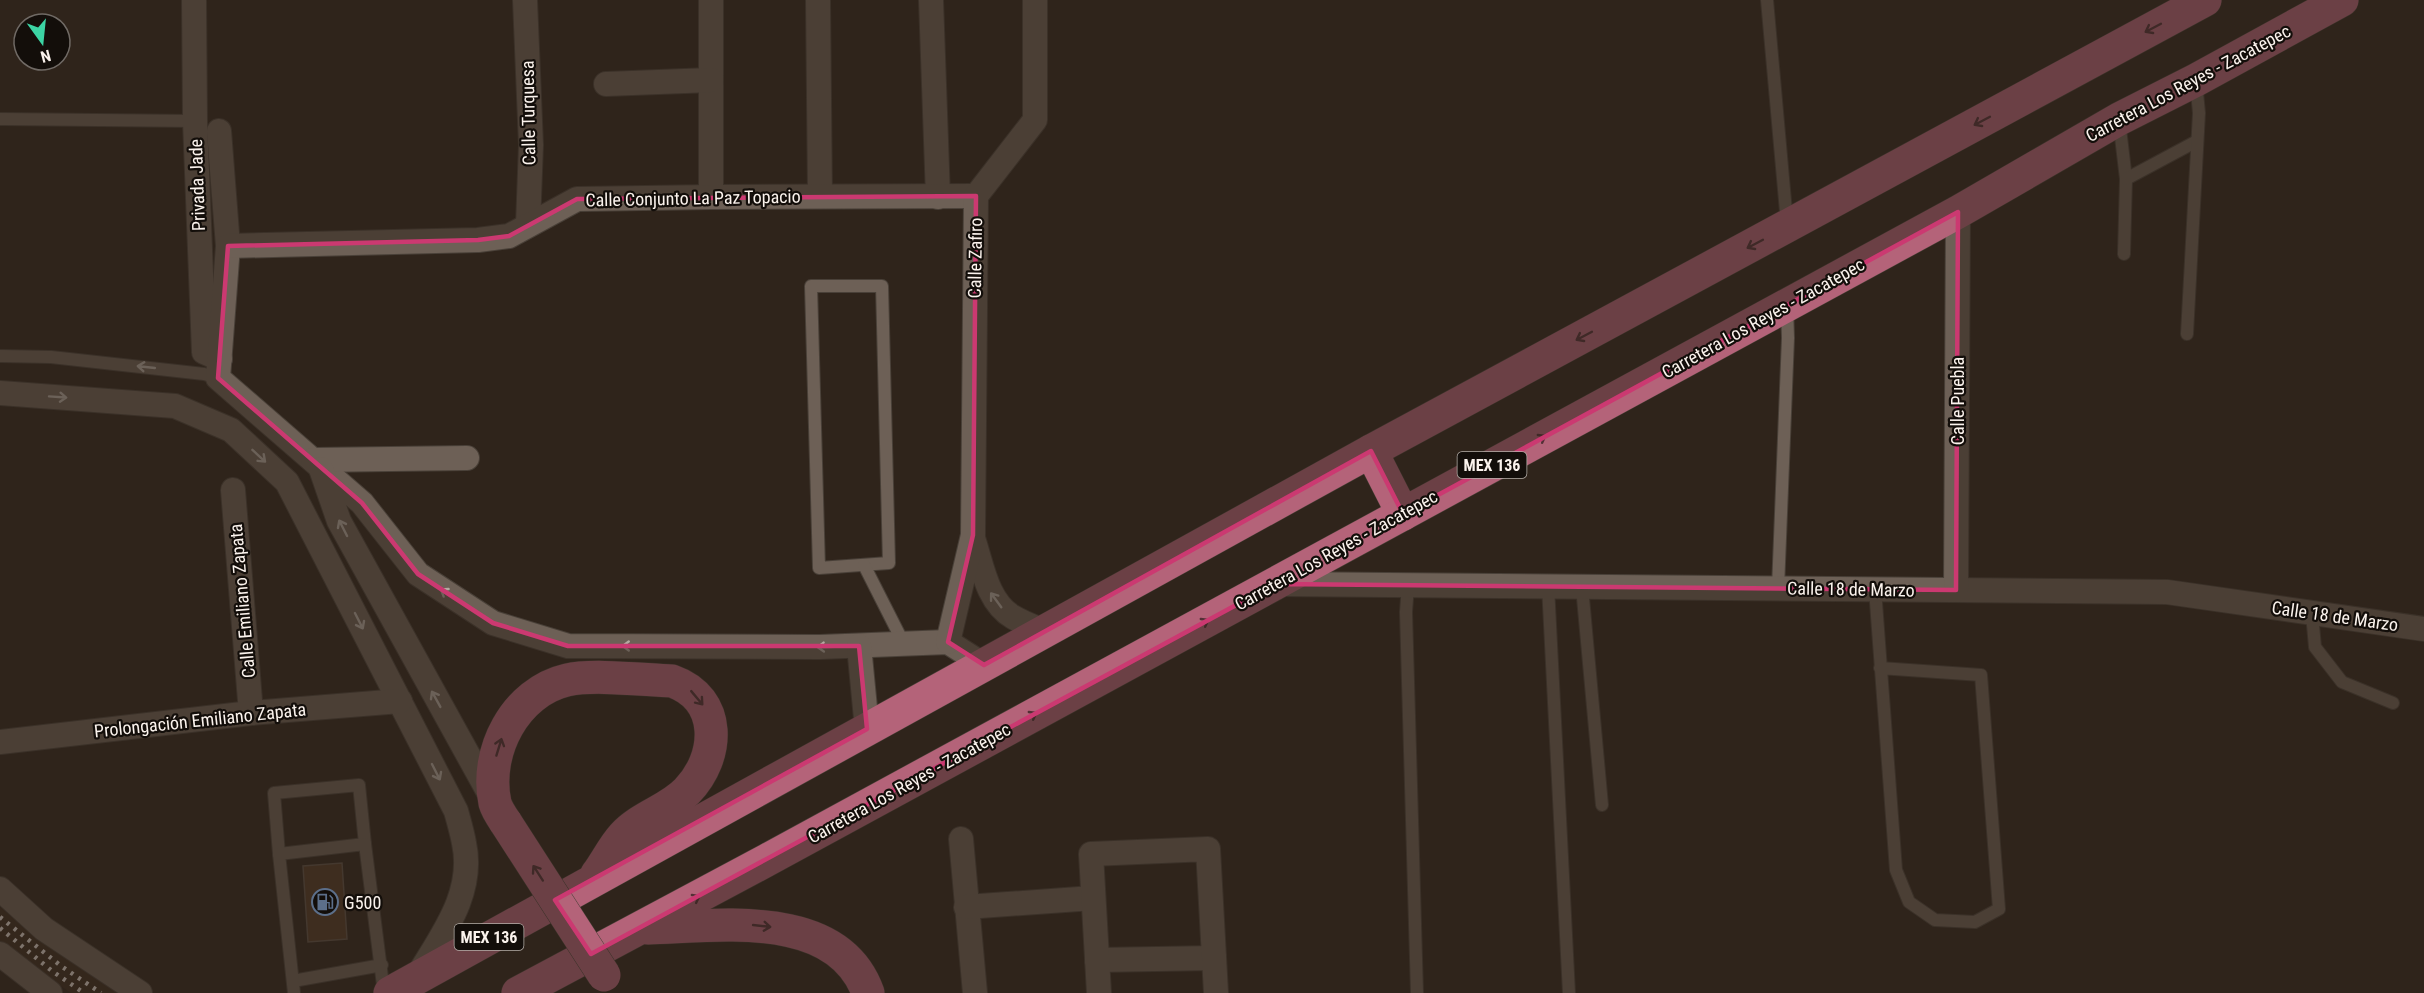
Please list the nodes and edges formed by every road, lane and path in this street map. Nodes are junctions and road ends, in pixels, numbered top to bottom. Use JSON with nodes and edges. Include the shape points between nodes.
{"nodes":[{"id":1,"x":194,"y":0,"type":"edge"},
{"id":2,"x":525,"y":0,"type":"edge"},
{"id":3,"x":711,"y":0,"type":"edge"},
{"id":4,"x":818,"y":0,"type":"edge"},
{"id":5,"x":931,"y":0,"type":"edge"},
{"id":6,"x":1035,"y":0,"type":"edge"},
{"id":7,"x":1767,"y":0,"type":"edge"},
{"id":8,"x":2205,"y":0,"type":"edge"},
{"id":9,"x":2342,"y":0,"type":"edge"},
{"id":10,"x":711,"y":80,"type":"junction"},
{"id":11,"x":2196,"y":80,"type":"junction"},
{"id":12,"x":606,"y":84,"type":"dead end"},
{"id":13,"x":0,"y":119,"type":"edge"},
{"id":14,"x":2119,"y":119,"type":"junction"},
{"id":15,"x":195,"y":121,"type":"junction"},
{"id":16,"x":219,"y":131,"type":"dead end"},
{"id":17,"x":2198,"y":141,"type":"junction"},
{"id":18,"x":2126,"y":179,"type":"junction"},
{"id":19,"x":711,"y":196,"type":"junction"},
{"id":20,"x":820,"y":196,"type":"junction"},
{"id":21,"x":976,"y":196,"type":"junction"},
{"id":22,"x":938,"y":197,"type":"junction"},
{"id":23,"x":1958,"y":212,"type":"junction"},
{"id":24,"x":528,"y":225,"type":"junction"},
{"id":25,"x":1787,"y":226,"type":"junction"},
{"id":26,"x":228,"y":246,"type":"junction"},
{"id":27,"x":2124,"y":254,"type":"dead end"},
{"id":28,"x":1786,"y":304,"type":"junction"},
{"id":29,"x":2187,"y":334,"type":"dead end"},
{"id":30,"x":0,"y":356,"type":"edge"},
{"id":31,"x":219,"y":368,"type":"junction"},
{"id":32,"x":0,"y":393,"type":"edge"},
{"id":33,"x":251,"y":406,"type":"junction"},
{"id":34,"x":231,"y":430,"type":"junction"},
{"id":35,"x":1371,"y":451,"type":"junction"},
{"id":36,"x":467,"y":458,"type":"dead end"},
{"id":37,"x":317,"y":464,"type":"junction"},
{"id":38,"x":233,"y":490,"type":"dead end"},
{"id":39,"x":1403,"y":513,"type":"junction"},
{"id":40,"x":973,"y":535,"type":"junction"},
{"id":41,"x":864,"y":565,"type":"junction"},
{"id":42,"x":1275,"y":584,"type":"junction"},
{"id":43,"x":1408,"y":585,"type":"junction"},
{"id":44,"x":1548,"y":586,"type":"junction"},
{"id":45,"x":1582,"y":587,"type":"junction"},
{"id":46,"x":1778,"y":588,"type":"junction"},
{"id":47,"x":1875,"y":589,"type":"junction"},
{"id":48,"x":1956,"y":590,"type":"junction"},
{"id":49,"x":2312,"y":614,"type":"junction"},
{"id":50,"x":2424,"y":629,"type":"edge"},
{"id":51,"x":1044,"y":631,"type":"junction"},
{"id":52,"x":948,"y":642,"type":"junction"},
{"id":53,"x":904,"y":644,"type":"junction"},
{"id":54,"x":859,"y":646,"type":"junction"},
{"id":55,"x":984,"y":664,"type":"junction"},
{"id":56,"x":1880,"y":668,"type":"junction"},
{"id":57,"x":400,"y":701,"type":"junction"},
{"id":58,"x":2393,"y":703,"type":"dead end"},
{"id":59,"x":251,"y":713,"type":"junction"},
{"id":60,"x":867,"y":729,"type":"junction"},
{"id":61,"x":0,"y":742,"type":"edge"},
{"id":62,"x":1602,"y":806,"type":"dead end"},
{"id":63,"x":501,"y":814,"type":"junction"},
{"id":64,"x":961,"y":839,"type":"dead end"},
{"id":65,"x":364,"y":844,"type":"junction"},
{"id":66,"x":279,"y":854,"type":"junction"},
{"id":67,"x":595,"y":878,"type":"junction"},
{"id":68,"x":0,"y":889,"type":"edge"},
{"id":69,"x":1093,"y":898,"type":"junction"},
{"id":70,"x":966,"y":907,"type":"junction"},
{"id":71,"x":640,"y":928,"type":"junction"},
{"id":72,"x":0,"y":954,"type":"edge"},
{"id":73,"x":1214,"y":958,"type":"junction"},
{"id":74,"x":1097,"y":960,"type":"junction"},
{"id":75,"x":395,"y":979,"type":"edge"},
{"id":76,"x":609,"y":984,"type":"edge"},
{"id":77,"x":293,"y":987,"type":"edge"},
{"id":78,"x":50,"y":993,"type":"edge"},
{"id":79,"x":140,"y":993,"type":"edge"},
{"id":80,"x":384,"y":993,"type":"edge"},
{"id":81,"x":518,"y":993,"type":"edge"},
{"id":82,"x":868,"y":993,"type":"edge"},
{"id":83,"x":975,"y":993,"type":"edge"},
{"id":84,"x":1099,"y":993,"type":"edge"},
{"id":85,"x":1216,"y":993,"type":"edge"},
{"id":86,"x":1417,"y":993,"type":"edge"},
{"id":87,"x":1569,"y":993,"type":"edge"}],
"edges":[{"from":1,"to":15,"type":"street","name":"Privada Jade"},
{"from":2,"to":24,"type":"street","name":"Calle Turquesa","via":[[531,145]]},
{"from":3,"to":10,"type":"street"},
{"from":4,"to":20,"type":"street"},
{"from":5,"to":22,"type":"street"},
{"from":6,"to":21,"type":"street","name":"Calle Zafiro","via":[[1035,120]]},
{"from":7,"to":25,"type":"lane"},
{"from":8,"to":25,"type":"main road","number":"MEX 136","one_way":true},
{"from":9,"to":11,"type":"main road","name":"Carretera Los Reyes - Zacatepec","number":"MEX 136"},
{"from":10,"to":12,"type":"street"},
{"from":10,"to":19,"type":"street"},
{"from":11,"to":14,"type":"main road","name":"Carretera Los Reyes - Zacatepec","number":"MEX 136"},
{"from":11,"to":17,"type":"lane"},
{"from":13,"to":15,"type":"lane"},
{"from":14,"to":18,"type":"lane"},
{"from":14,"to":23,"type":"main road","name":"Carretera Los Reyes - Zacatepec","number":"MEX 136"},
{"from":15,"to":31,"type":"street","name":"Privada Jade","via":[[204,352]]},
{"from":16,"to":26,"type":"street"},
{"from":17,"to":18,"type":"lane"},
{"from":17,"to":29,"type":"lane"},
{"from":18,"to":27,"type":"lane"},
{"from":19,"to":20,"type":"street","name":"Calle Conjunto La Paz Topacio"},
{"from":19,"to":24,"type":"street","name":"Calle Conjunto La Paz Topacio","via":[[577,199]]},
{"from":20,"to":22,"type":"street","name":"Calle Conjunto La Paz Topacio"},
{"from":21,"to":22,"type":"street","name":"Calle Conjunto La Paz Topacio"},
{"from":21,"to":40,"type":"street","name":"Calle Zafiro"},
{"from":23,"to":28,"type":"main road","name":"Carretera Los Reyes - Zacatepec","number":"MEX 136"},
{"from":23,"to":48,"type":"street","name":"Calle Puebla"},
{"from":24,"to":26,"type":"street","name":"Calle Conjunto La Paz Topacio","via":[[509,236],[478,240]]},
{"from":25,"to":35,"type":"main road","number":"MEX 136","one_way":true},
{"from":26,"to":31,"type":"street"},
{"from":39,"to":28,"type":"main road","name":"Carretera Los Reyes - Zacatepec","number":"MEX 136","one_way":true},
{"from":28,"to":46,"type":"lane"},
{"from":31,"to":30,"type":"lane","one_way":true,"via":[[193,373],[62,358]]},
{"from":31,"to":33,"type":"street"},
{"from":32,"to":34,"type":"street","one_way":true,"via":[[175,406]]},
{"from":33,"to":34,"type":"street"},
{"from":33,"to":37,"type":"street"},
{"from":34,"to":57,"type":"street","one_way":true,"via":[[287,482]]},
{"from":35,"to":39,"type":"main road"},
{"from":35,"to":51,"type":"main road","number":"MEX 136"},
{"from":36,"to":37,"type":"street"},
{"from":54,"to":37,"type":"street","one_way":true,"via":[[568,646],[493,623],[418,574],[362,503]]},
{"from":63,"to":37,"type":"street","one_way":true,"via":[[339,521]]},
{"from":38,"to":59,"type":"street","name":"Calle Emiliano Zapata"},
{"from":39,"to":42,"type":"main road","name":"Carretera Los Reyes - Zacatepec","number":"MEX 136"},
{"from":51,"to":40,"type":"street","name":"Calle Zafiro","one_way":true,"via":[[1012,617],[997,603]]},
{"from":40,"to":52,"type":"street","name":"Calle Zafiro"},
{"from":41,"to":41,"type":"lane","via":[[889,563],[882,286],[811,286],[819,568]]},
{"from":41,"to":53,"type":"lane"},
{"from":42,"to":43,"type":"street","name":"Calle 18 de Marzo"},
{"from":71,"to":42,"type":"main road","name":"Carretera Los Reyes - Zacatepec","number":"MEX 136","one_way":true},
{"from":43,"to":44,"type":"street","name":"Calle 18 de Marzo"},
{"from":43,"to":86,"type":"lane"},
{"from":44,"to":45,"type":"street","name":"Calle 18 de Marzo"},
{"from":44,"to":87,"type":"lane"},
{"from":45,"to":46,"type":"street","name":"Calle 18 de Marzo"},
{"from":45,"to":62,"type":"lane"},
{"from":46,"to":47,"type":"street","name":"Calle 18 de Marzo"},
{"from":47,"to":48,"type":"street","name":"Calle 18 de Marzo"},
{"from":47,"to":56,"type":"lane"},
{"from":48,"to":49,"type":"street","name":"Calle 18 de Marzo","via":[[2167,592]]},
{"from":49,"to":50,"type":"street","name":"Calle 18 de Marzo"},
{"from":49,"to":58,"type":"lane","via":[[2315,647],[2342,682]]},
{"from":51,"to":55,"type":"main road","number":"MEX 136"},
{"from":52,"to":53,"type":"street"},
{"from":52,"to":55,"type":"street"},
{"from":53,"to":54,"type":"street"},
{"from":54,"to":60,"type":"street"},
{"from":55,"to":60,"type":"main road","number":"MEX 136"},
{"from":56,"to":56,"type":"lane","via":[[1981,675],[1999,909],[1975,922],[1935,920],[1909,902],[1896,870]]},
{"from":57,"to":59,"type":"street","name":"Prolongación Emiliano Zapata"},
{"from":57,"to":75,"type":"street","one_way":true,"via":[[456,811],[465,845],[466,874],[450,922]]},
{"from":59,"to":61,"type":"street","name":"Prolongación Emiliano Zapata"},
{"from":60,"to":67,"type":"main road","number":"MEX 136"},
{"from":63,"to":67,"type":"main road","one_way":true,"via":[[494,776],[500,745],[514,716],[537,693],[575,678],[672,681],[692,690],[702,702],[711,727],[710,748],[702,770],[686,792],[623,836]]},
{"from":76,"to":63,"type":"main road","one_way":true,"bridge":true},
{"from":64,"to":70,"type":"street"},
{"from":65,"to":66,"type":"lane"},
{"from":65,"to":66,"type":"lane","via":[[358,785],[274,793]]},
{"from":65,"to":75,"type":"lane"},
{"from":66,"to":77,"type":"lane"},
{"from":67,"to":75,"type":"main road","number":"MEX 136"},
{"from":68,"to":79,"type":"street","via":[[45,929]]},
{"from":69,"to":70,"type":"street"},
{"from":69,"to":73,"type":"street","via":[[1091,854],[1208,849]]},
{"from":69,"to":74,"type":"street"},
{"from":70,"to":83,"type":"street"},
{"from":71,"to":81,"type":"main road","name":"Carretera Los Reyes - Zacatepec","number":"MEX 136"},
{"from":71,"to":82,"type":"main road","one_way":true,"via":[[739,925],[797,932],[838,950],[853,964]]},
{"from":72,"to":78,"type":"street"},
{"from":73,"to":74,"type":"street"},
{"from":73,"to":85,"type":"street"},
{"from":74,"to":84,"type":"street"},
{"from":75,"to":77,"type":"lane"},
{"from":75,"to":80,"type":"lane"}]}
